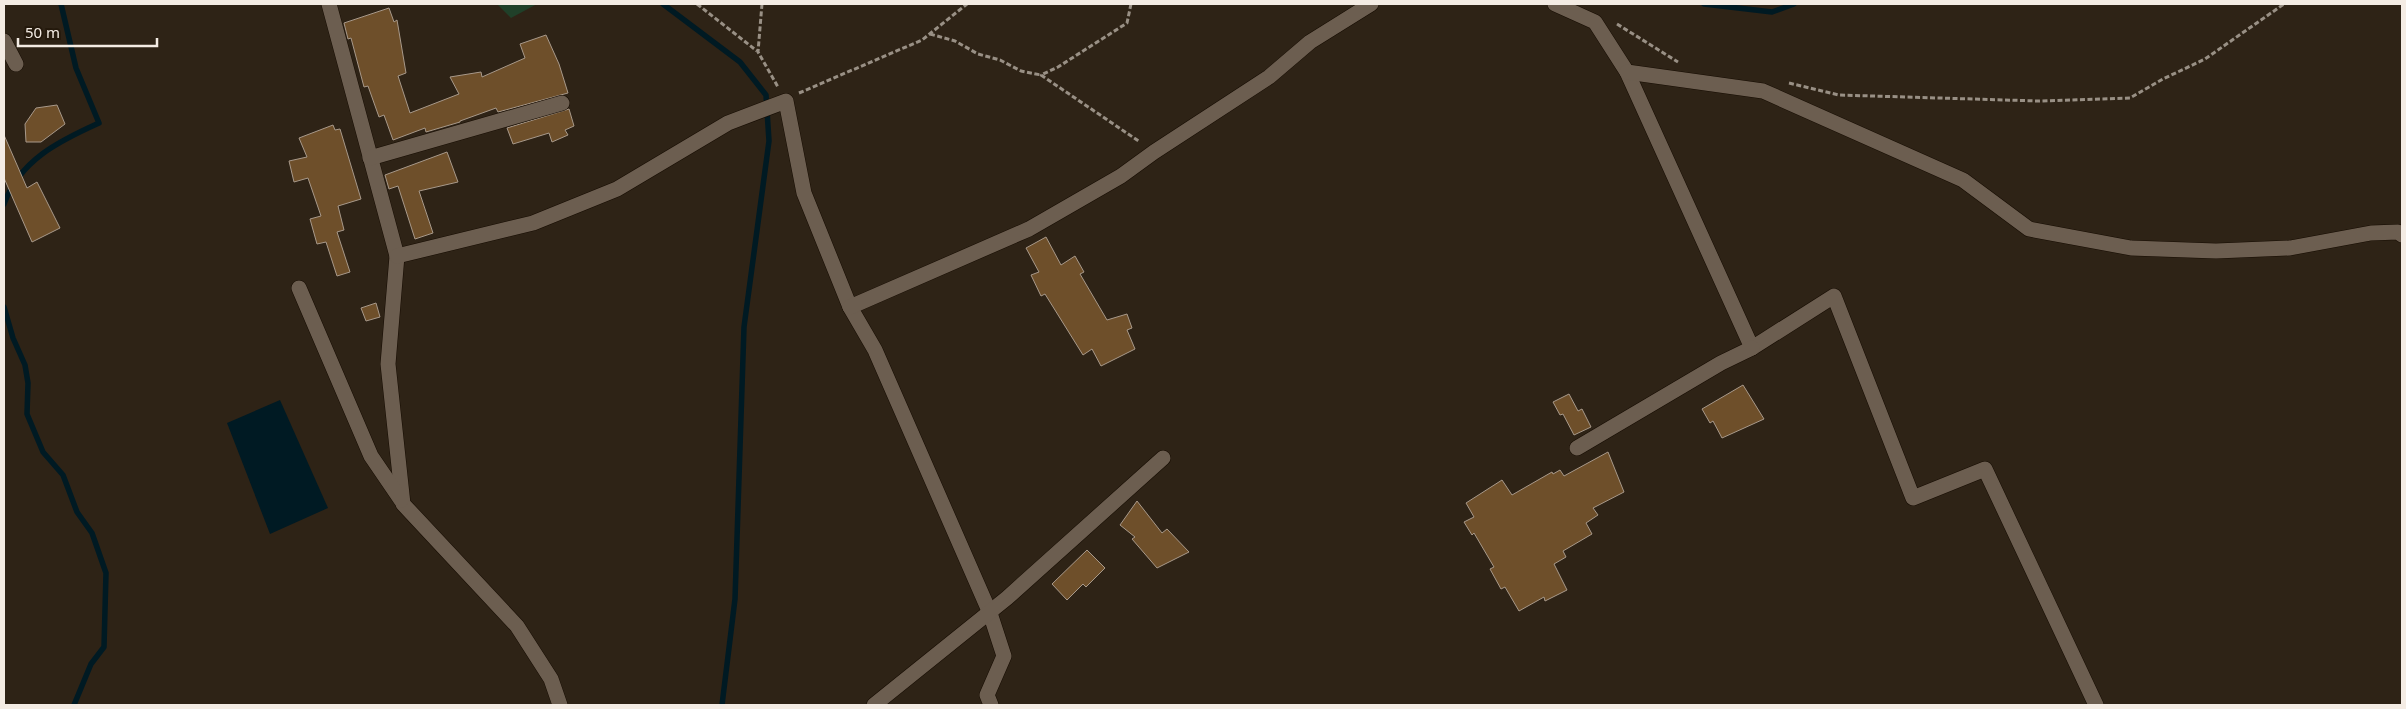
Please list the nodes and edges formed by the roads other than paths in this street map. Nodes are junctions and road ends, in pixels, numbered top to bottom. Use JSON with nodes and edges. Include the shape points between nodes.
{"nodes":[{"id":1,"x":329,"y":4,"type":"edge"},
{"id":2,"x":1371,"y":4,"type":"edge"},
{"id":3,"x":1555,"y":4,"type":"edge"},
{"id":4,"x":4,"y":42,"type":"edge"},
{"id":5,"x":16,"y":64,"type":"dead end"},
{"id":6,"x":1627,"y":72,"type":"junction"},
{"id":7,"x":562,"y":103,"type":"dead end"},
{"id":8,"x":370,"y":158,"type":"junction"},
{"id":9,"x":2402,"y":235,"type":"edge"},
{"id":10,"x":397,"y":256,"type":"junction"},
{"id":11,"x":298,"y":288,"type":"dead end"},
{"id":12,"x":850,"y":306,"type":"junction"},
{"id":13,"x":1752,"y":348,"type":"junction"},
{"id":14,"x":1577,"y":448,"type":"dead end"},
{"id":15,"x":1163,"y":458,"type":"dead end"},
{"id":16,"x":403,"y":504,"type":"junction"},
{"id":17,"x":990,"y":613,"type":"junction"},
{"id":18,"x":560,"y":705,"type":"edge"},
{"id":19,"x":874,"y":705,"type":"edge"},
{"id":20,"x":991,"y":705,"type":"edge"},
{"id":21,"x":2096,"y":705,"type":"edge"}],
"edges":[{"from":1,"to":8,"type":"street"},
{"from":2,"to":12,"type":"street","via":[[1310,42],[1269,77],[1121,176],[1030,229]]},
{"from":3,"to":6,"type":"street","via":[[1595,22]]},
{"from":4,"to":5,"type":"street"},
{"from":6,"to":9,"type":"street","via":[[1763,91],[1963,180],[2029,229],[2131,248],[2216,251],[2290,248],[2371,233],[2398,232]]},
{"from":6,"to":13,"type":"street"},
{"from":7,"to":8,"type":"street"},
{"from":8,"to":10,"type":"street"},
{"from":10,"to":12,"type":"street","via":[[533,223],[616,189],[728,123],[782,102],[804,193]]},
{"from":10,"to":16,"type":"street","via":[[388,364]]},
{"from":11,"to":16,"type":"street","via":[[371,456]]},
{"from":12,"to":17,"type":"street","via":[[875,350]]},
{"from":13,"to":14,"type":"street"},
{"from":13,"to":21,"type":"street","via":[[1834,296],[1913,498],[1985,470]]},
{"from":15,"to":17,"type":"street"},
{"from":16,"to":18,"type":"street","via":[[518,626],[551,679]]},
{"from":17,"to":19,"type":"street"},
{"from":17,"to":20,"type":"street","via":[[1004,656],[988,696]]}]}
